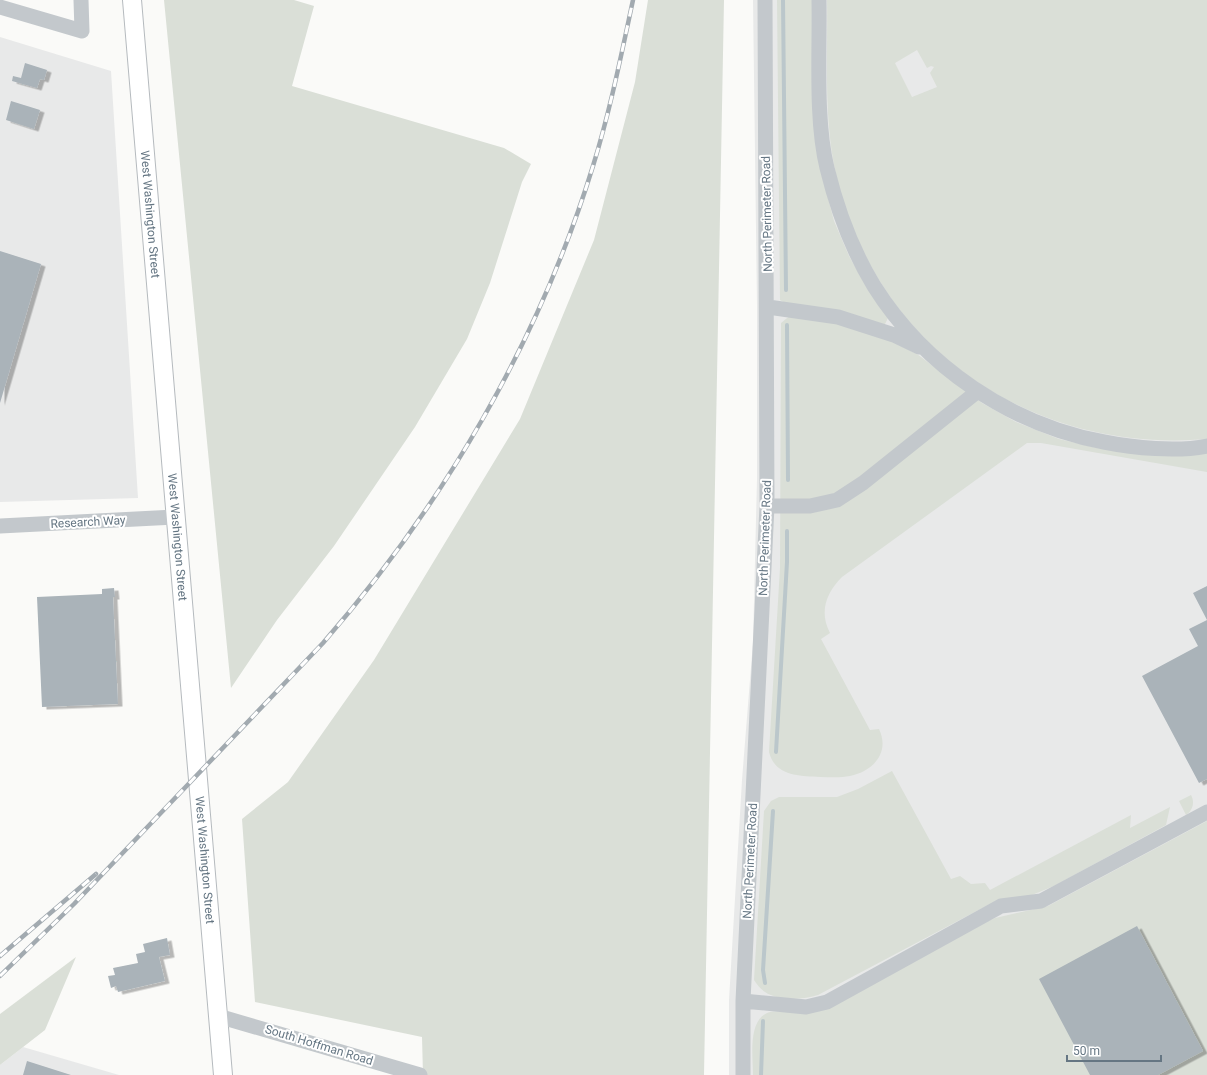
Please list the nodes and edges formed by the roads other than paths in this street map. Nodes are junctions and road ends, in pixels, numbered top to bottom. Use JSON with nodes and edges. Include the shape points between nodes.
{"nodes":[{"id":1,"x":81,"y":0,"type":"edge"},
{"id":2,"x":132,"y":0,"type":"edge"},
{"id":3,"x":765,"y":0,"type":"edge"},
{"id":4,"x":819,"y":0,"type":"edge"},
{"id":5,"x":0,"y":7,"type":"edge"},
{"id":6,"x":768,"y":307,"type":"junction"},
{"id":7,"x":927,"y":351,"type":"junction"},
{"id":8,"x":978,"y":391,"type":"junction"},
{"id":9,"x":1207,"y":446,"type":"edge"},
{"id":10,"x":767,"y":506,"type":"junction"},
{"id":11,"x":176,"y":517,"type":"junction"},
{"id":12,"x":0,"y":526,"type":"edge"},
{"id":13,"x":1207,"y":812,"type":"edge"},
{"id":14,"x":743,"y":1001,"type":"junction"},
{"id":15,"x":218,"y":1016,"type":"junction"},
{"id":16,"x":223,"y":1075,"type":"edge"},
{"id":17,"x":420,"y":1075,"type":"edge"},
{"id":18,"x":743,"y":1075,"type":"edge"}],
"edges":[{"from":1,"to":5,"type":"street","via":[[82,31]]},
{"from":2,"to":11,"type":"main road","name":"West Washington Street"},
{"from":3,"to":6,"type":"street","name":"North Perimeter Road"},
{"from":4,"to":7,"type":"street","via":[[823,143],[837,202],[848,235],[873,285],[903,326]]},
{"from":6,"to":7,"type":"street","via":[[838,317],[894,335]]},
{"from":6,"to":10,"type":"street","name":"North Perimeter Road"},
{"from":7,"to":8,"type":"street"},
{"from":8,"to":9,"type":"street","via":[[1022,416],[1095,441],[1145,447]]},
{"from":8,"to":10,"type":"street","via":[[863,483],[837,500],[810,506]]},
{"from":10,"to":14,"type":"street","name":"North Perimeter Road"},
{"from":11,"to":12,"type":"street","name":"Research Way"},
{"from":11,"to":15,"type":"main road","name":"West Washington Street"},
{"from":13,"to":14,"type":"street","via":[[1041,901],[1001,906],[827,1002],[806,1007]]},
{"from":14,"to":18,"type":"street","name":"North Perimeter Road"},
{"from":15,"to":16,"type":"main road","name":"West Washington Street"},
{"from":15,"to":17,"type":"street","name":"South Hoffman Road"}]}
